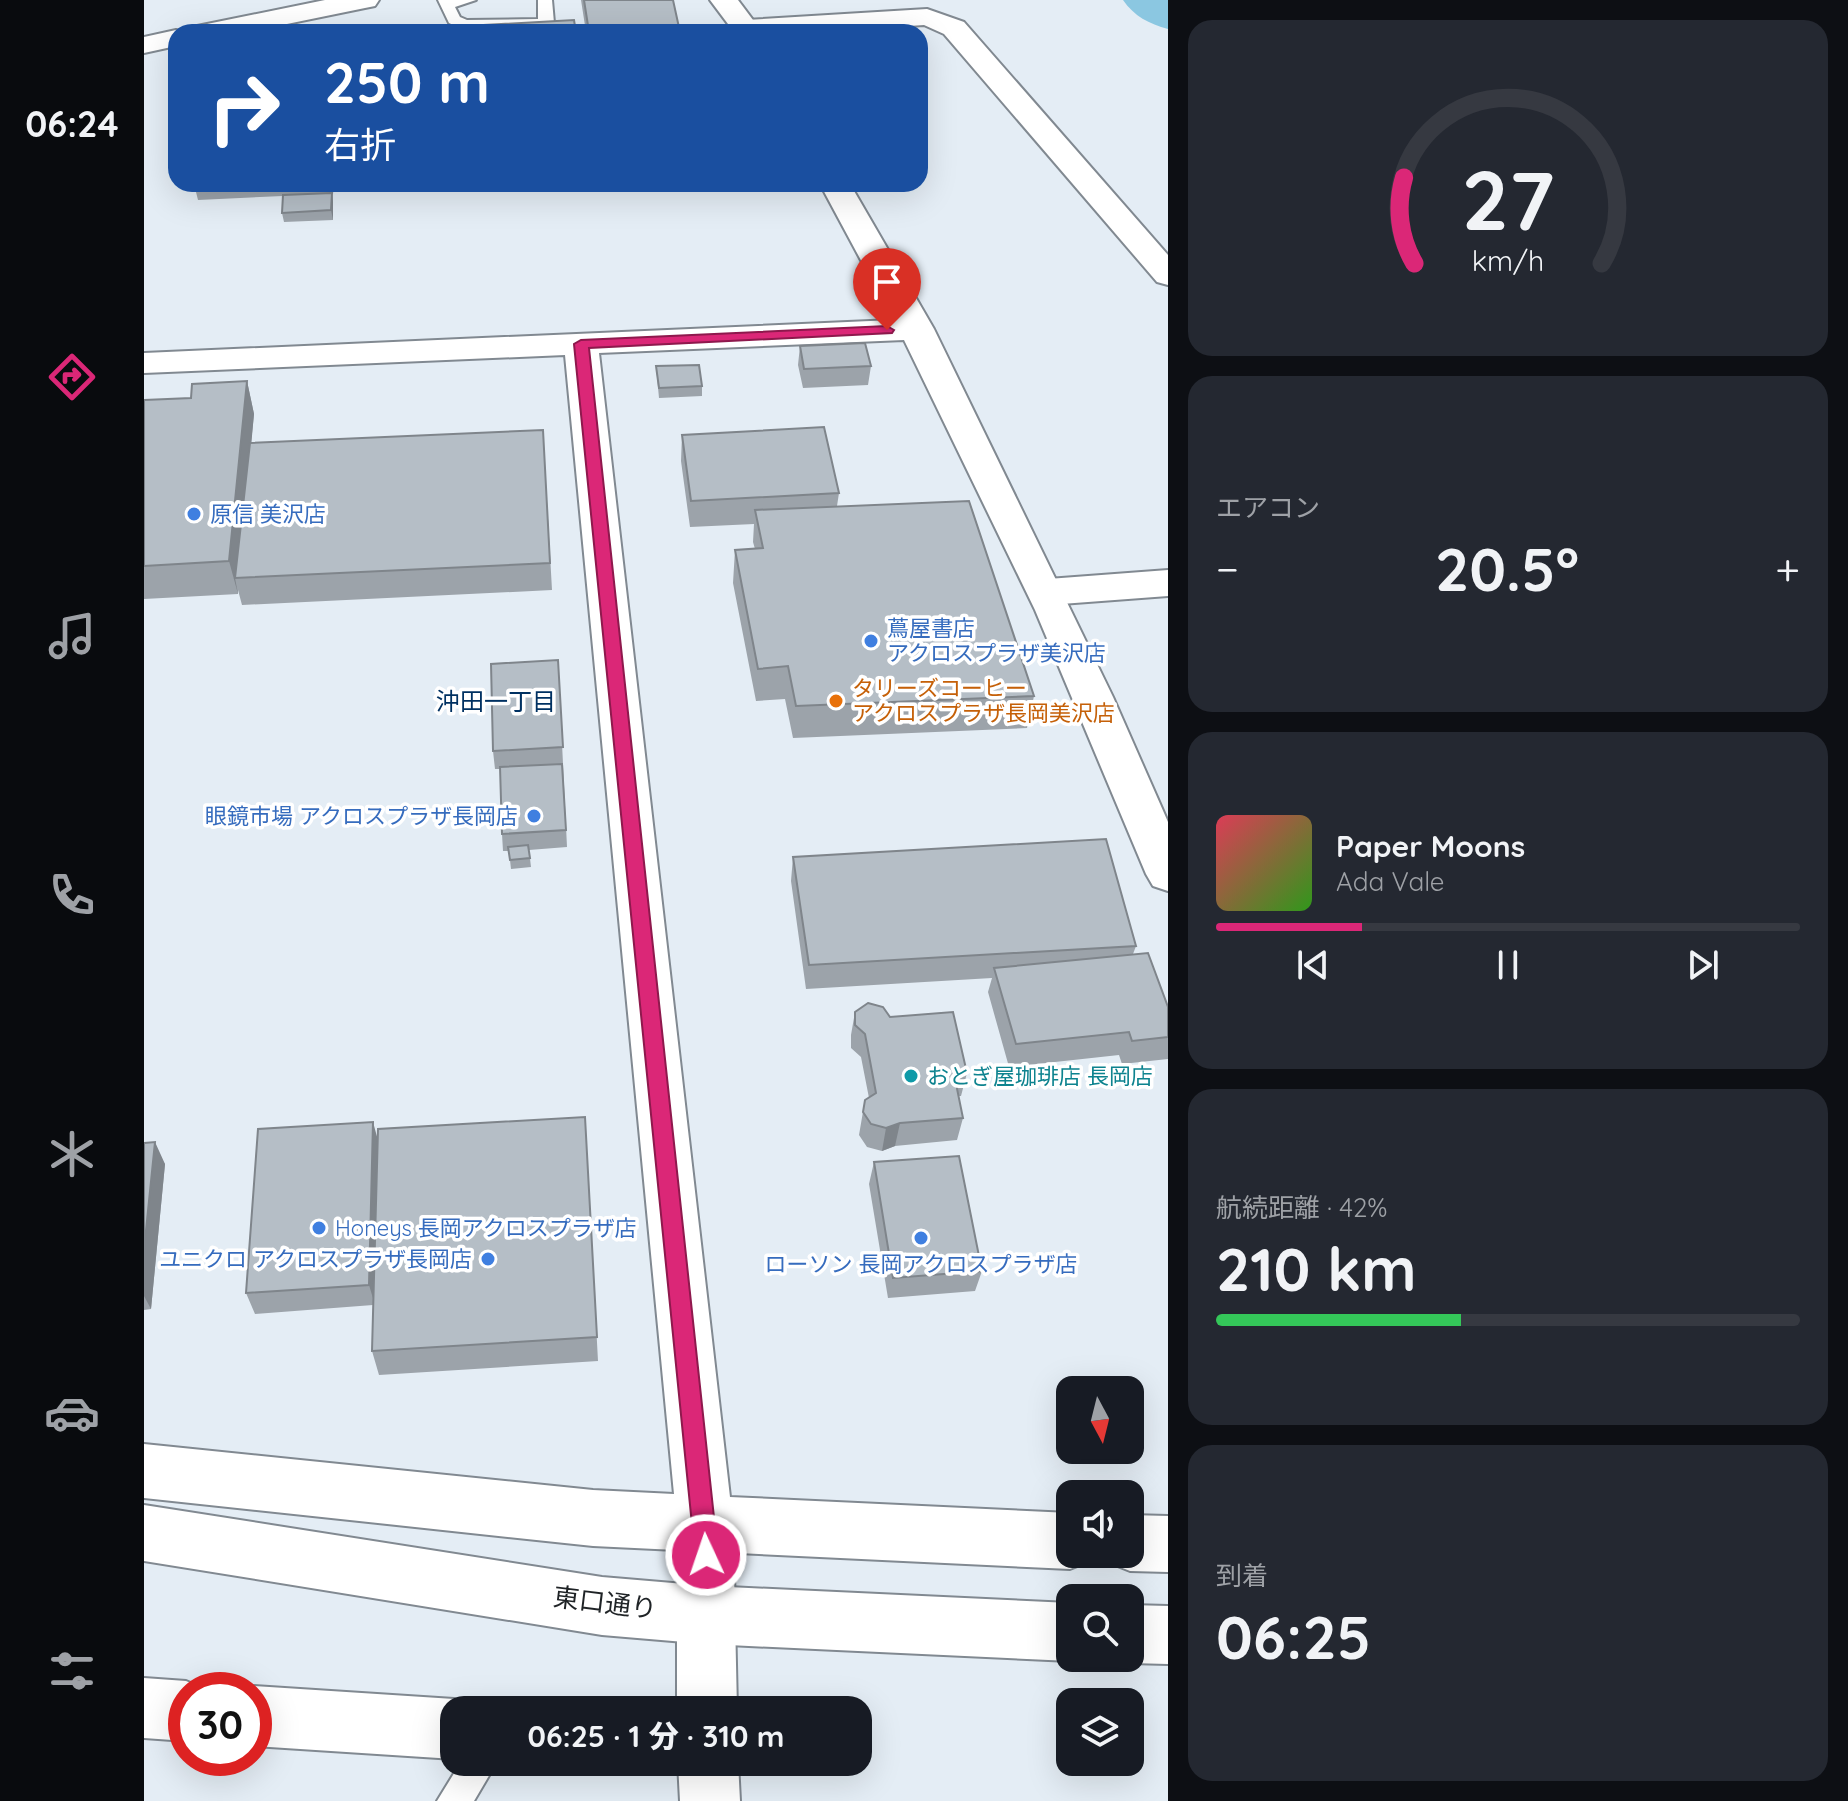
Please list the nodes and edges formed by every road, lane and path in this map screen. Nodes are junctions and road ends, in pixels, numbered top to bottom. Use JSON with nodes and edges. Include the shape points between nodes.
{"nodes":[{"id":1,"x":365,"y":0,"type":"edge"},
{"id":2,"x":469,"y":0,"type":"edge"},
{"id":3,"x":545,"y":0,"type":"edge"},
{"id":4,"x":724,"y":0,"type":"edge"},
{"id":5,"x":445,"y":2,"type":"edge"},
{"id":6,"x":246,"y":24,"type":"edge"},
{"id":7,"x":462,"y":24,"type":"edge"},
{"id":8,"x":505,"y":24,"type":"edge"},
{"id":9,"x":742,"y":24,"type":"edge"},
{"id":10,"x":830,"y":24,"type":"edge"},
{"id":11,"x":168,"y":40,"type":"edge"},
{"id":12,"x":144,"y":45,"type":"edge"},
{"id":13,"x":840,"y":192,"type":"edge"},
{"id":14,"x":1168,"y":275,"type":"edge"},
{"id":15,"x":917,"y":329,"type":"junction"},
{"id":16,"x":581,"y":344,"type":"junction"},
{"id":17,"x":144,"y":363,"type":"edge"},
{"id":18,"x":1168,"y":583,"type":"edge"},
{"id":19,"x":1048,"y":592,"type":"junction"},
{"id":20,"x":1168,"y":874,"type":"edge"},
{"id":21,"x":144,"y":1471,"type":"edge"},
{"id":22,"x":705,"y":1526,"type":"junction"},
{"id":23,"x":144,"y":1533,"type":"edge"},
{"id":24,"x":1056,"y":1540,"type":"edge"},
{"id":25,"x":1144,"y":1543,"type":"edge"},
{"id":26,"x":1168,"y":1544,"type":"edge"},
{"id":27,"x":708,"y":1615,"type":"junction"},
{"id":28,"x":1056,"y":1631,"type":"edge"},
{"id":29,"x":1144,"y":1634,"type":"edge"},
{"id":30,"x":1168,"y":1635,"type":"edge"},
{"id":31,"x":707,"y":1696,"type":"edge"},
{"id":32,"x":144,"y":1708,"type":"edge"},
{"id":33,"x":168,"y":1710,"type":"edge"},
{"id":34,"x":272,"y":1717,"type":"edge"},
{"id":35,"x":440,"y":1728,"type":"edge"},
{"id":36,"x":471,"y":1776,"type":"edge"},
{"id":37,"x":709,"y":1776,"type":"edge"},
{"id":38,"x":454,"y":1801,"type":"edge"},
{"id":39,"x":710,"y":1801,"type":"edge"}],
"edges":[{"from":1,"to":6,"type":"street"},
{"from":2,"to":5,"type":"lane"},
{"from":3,"to":8,"type":"lane","via":[[546,23]]},
{"from":4,"to":9,"type":"street"},
{"from":5,"to":7,"type":"lane"},
{"from":10,"to":14,"type":"street","via":[[927,17],[954,28]]},
{"from":11,"to":12,"type":"street"},
{"from":13,"to":15,"type":"street"},
{"from":15,"to":16,"type":"street"},
{"from":15,"to":19,"type":"street"},
{"from":16,"to":17,"type":"street"},
{"from":16,"to":22,"type":"street"},
{"from":18,"to":19,"type":"street"},
{"from":19,"to":20,"type":"street"},
{"from":21,"to":22,"type":"street"},
{"from":22,"to":24,"type":"street"},
{"from":22,"to":27,"type":"street"},
{"from":23,"to":27,"type":"street","name":"東口通り","via":[[602,1606]]},
{"from":25,"to":26,"type":"street"},
{"from":27,"to":28,"type":"street","name":"東口通り"},
{"from":27,"to":31,"type":"street"},
{"from":29,"to":30,"type":"street"},
{"from":32,"to":33,"type":"street"},
{"from":34,"to":35,"type":"street"},
{"from":36,"to":38,"type":"lane"},
{"from":37,"to":39,"type":"street"}]}
